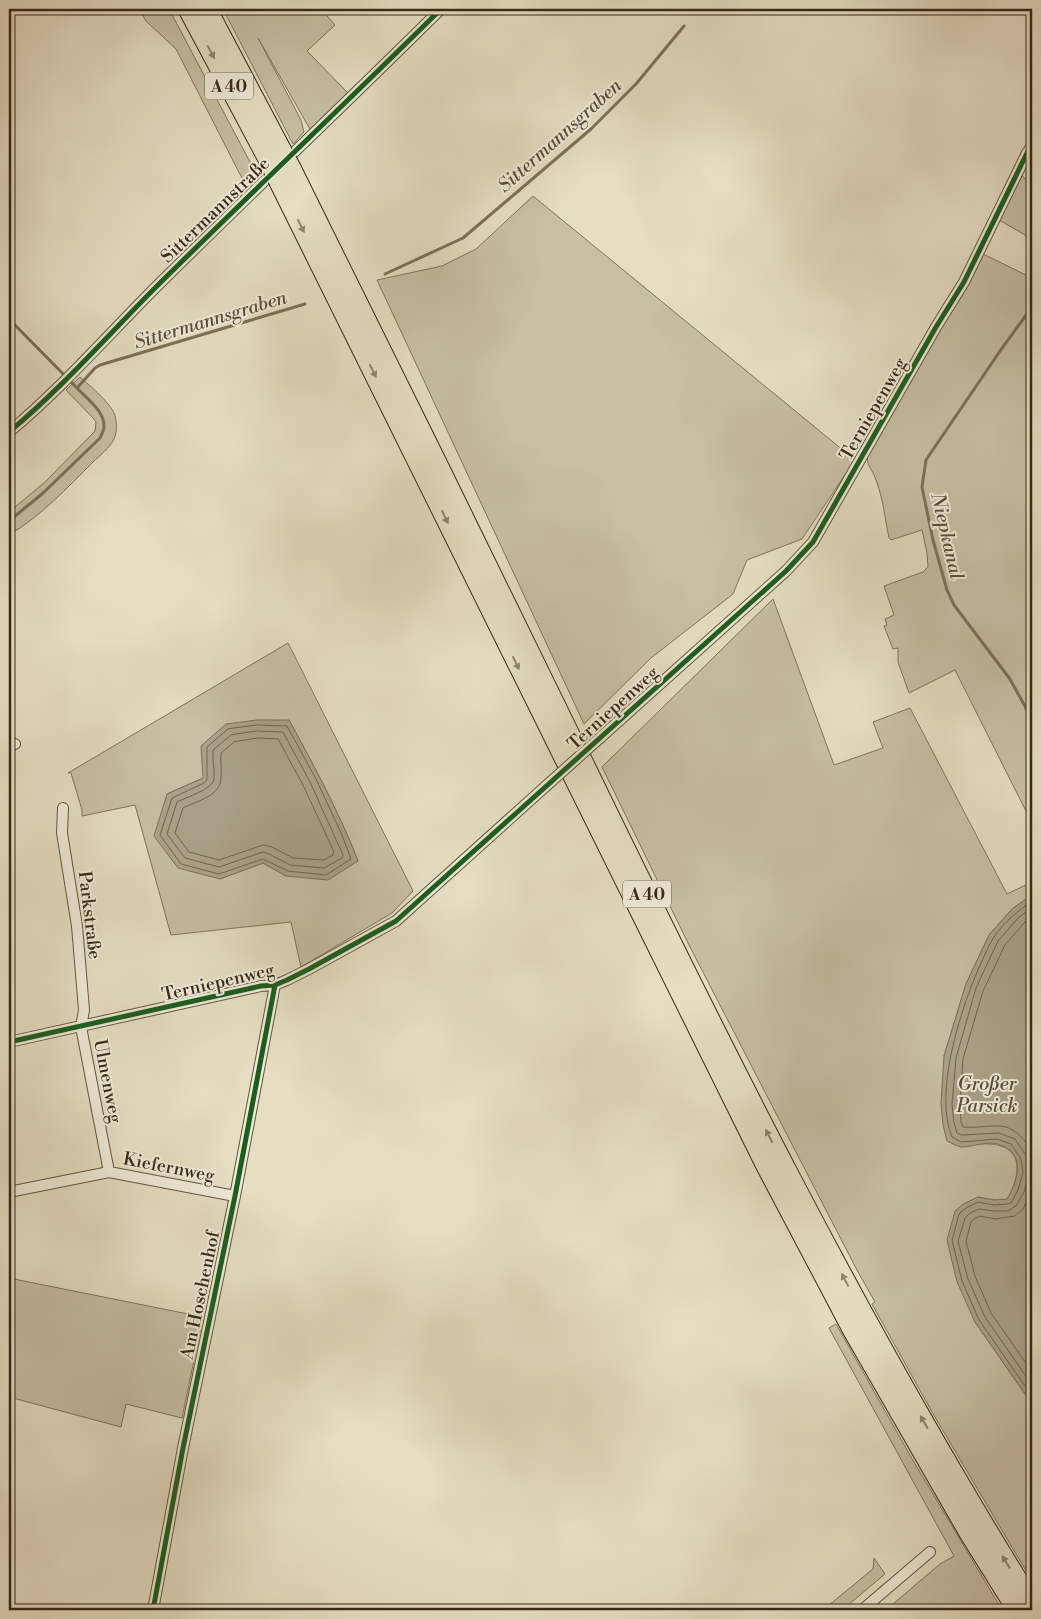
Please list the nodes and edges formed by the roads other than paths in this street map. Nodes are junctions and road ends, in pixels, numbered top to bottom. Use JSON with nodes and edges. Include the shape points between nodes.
{"nodes":[{"id":1,"x":188,"y":9,"type":"edge"},
{"id":2,"x":207,"y":9,"type":"edge"},
{"id":3,"x":441,"y":9,"type":"edge"},
{"id":4,"x":1032,"y":146,"type":"edge"},
{"id":5,"x":276,"y":157,"type":"junction"},
{"id":6,"x":286,"y":176,"type":"junction"},
{"id":7,"x":9,"y":432,"type":"edge"},
{"id":8,"x":63,"y":808,"type":"dead end"},
{"id":9,"x":275,"y":985,"type":"junction"},
{"id":10,"x":82,"y":1027,"type":"junction"},
{"id":11,"x":9,"y":1042,"type":"edge"},
{"id":12,"x":108,"y":1172,"type":"junction"},
{"id":13,"x":9,"y":1192,"type":"edge"},
{"id":14,"x":235,"y":1196,"type":"junction"},
{"id":15,"x":930,"y":1552,"type":"dead end"},
{"id":16,"x":1032,"y":1603,"type":"edge"},
{"id":17,"x":153,"y":1610,"type":"edge"},
{"id":18,"x":862,"y":1610,"type":"edge"},
{"id":19,"x":1017,"y":1610,"type":"edge"}],
"edges":[{"from":1,"to":5,"type":"highway","number":"A 40","one_way":true},
{"from":2,"to":5,"type":"highway","number":"A 40"},
{"from":3,"to":7,"type":"street","name":"Sittermannstraße"},
{"from":4,"to":9,"type":"street","name":"Terniepenweg","bridge":true,"via":[[964,282],[813,542],[786,571],[396,921]]},
{"from":5,"to":6,"type":"highway","number":"A 40","bridge":true},
{"from":16,"to":6,"type":"highway","number":"A 40","one_way":true,"via":[[934,1440],[806,1208],[672,945],[433,452]]},
{"from":6,"to":19,"type":"highway","number":"A 40","one_way":true,"via":[[413,450],[766,1166],[853,1331],[968,1533]]},
{"from":8,"to":10,"type":"street","name":"Parkstraße","via":[[62,833],[77,926],[84,1010]]},
{"from":9,"to":10,"type":"street","name":"Terniepenweg"},
{"from":9,"to":14,"type":"street","name":"Am Hoschenhof"},
{"from":10,"to":11,"type":"street","name":"Terniepenweg"},
{"from":10,"to":12,"type":"street","name":"Ulmenweg"},
{"from":12,"to":13,"type":"street","name":"Kiefernweg"},
{"from":12,"to":14,"type":"street","name":"Kiefernweg"},
{"from":14,"to":17,"type":"street","name":"Am Hoschenhof","via":[[182,1448]]},
{"from":15,"to":18,"type":"street"}]}
